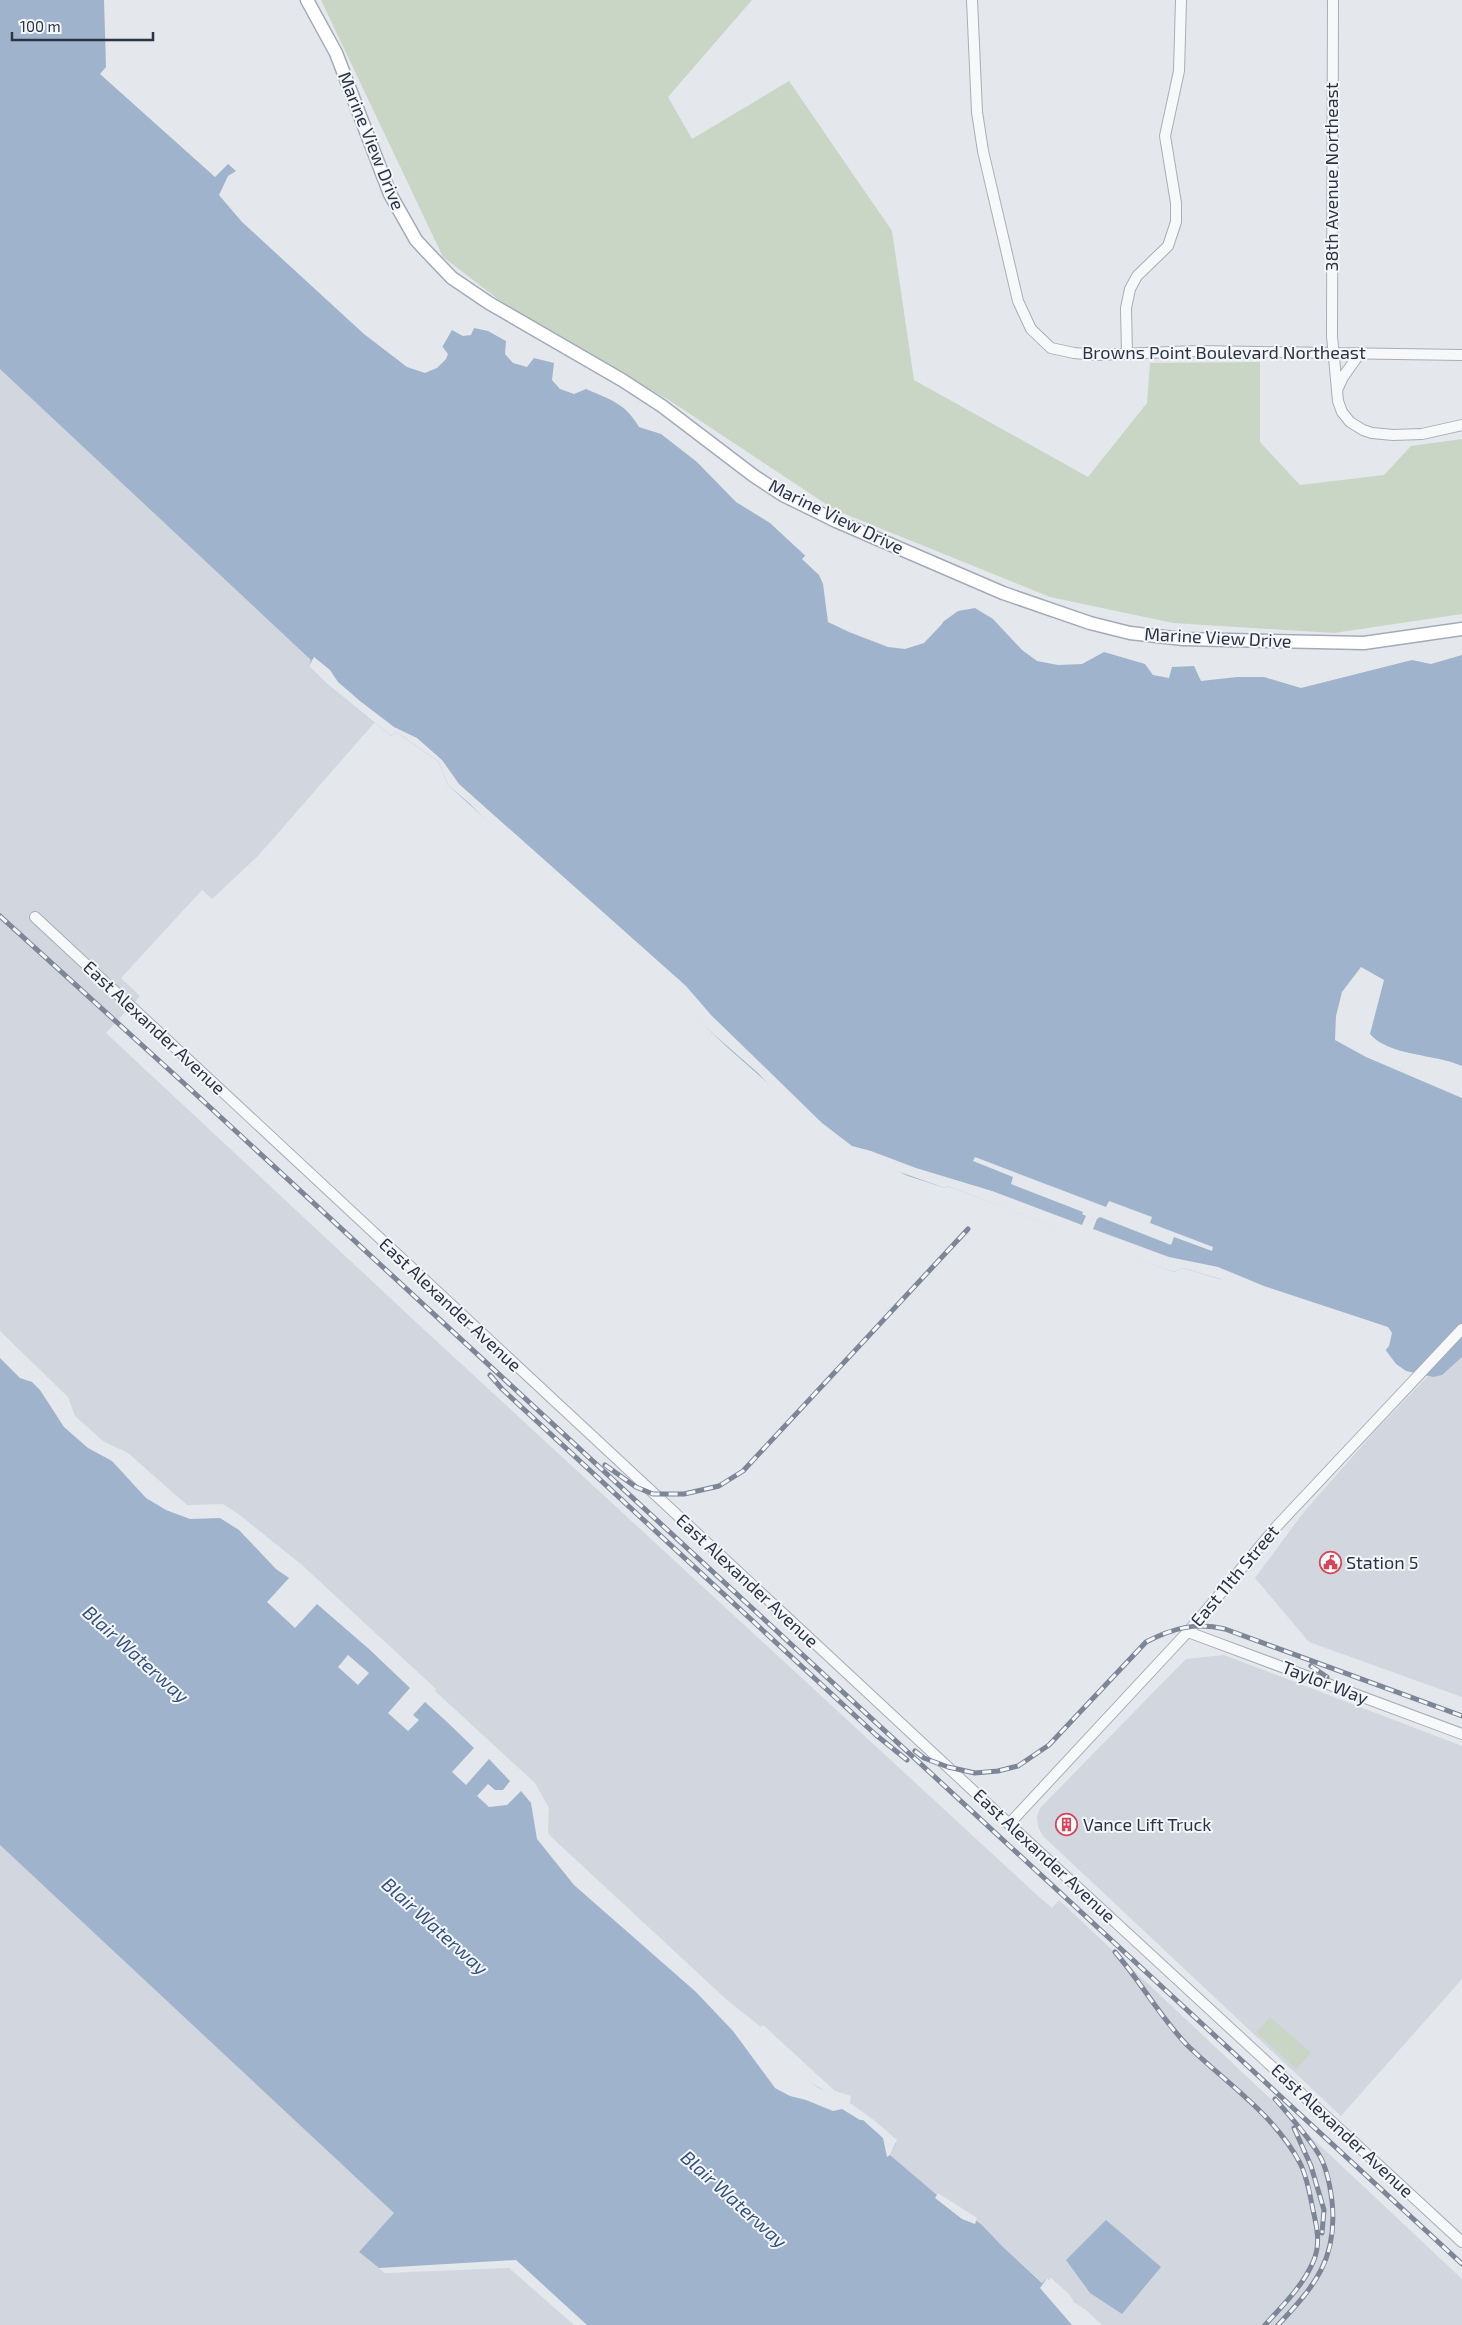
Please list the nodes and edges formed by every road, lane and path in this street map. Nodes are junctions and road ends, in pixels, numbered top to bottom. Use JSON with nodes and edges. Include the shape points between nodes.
{"nodes":[{"id":1,"x":307,"y":0,"type":"edge"},
{"id":2,"x":972,"y":0,"type":"edge"},
{"id":3,"x":1181,"y":0,"type":"edge"},
{"id":4,"x":1333,"y":0,"type":"edge"},
{"id":5,"x":1127,"y":353,"type":"junction"},
{"id":6,"x":1333,"y":353,"type":"junction"},
{"id":7,"x":1360,"y":353,"type":"junction"},
{"id":8,"x":1462,"y":355,"type":"edge"},
{"id":9,"x":1337,"y":392,"type":"junction"},
{"id":10,"x":1462,"y":425,"type":"edge"},
{"id":11,"x":1462,"y":629,"type":"edge"},
{"id":12,"x":35,"y":917,"type":"dead end"},
{"id":13,"x":1462,"y":1329,"type":"edge"},
{"id":14,"x":1188,"y":1632,"type":"junction"},
{"id":15,"x":1462,"y":1734,"type":"edge"},
{"id":16,"x":1009,"y":1824,"type":"junction"},
{"id":17,"x":1462,"y":2242,"type":"edge"}],
"edges":[{"from":1,"to":11,"type":"main road","name":"Marine View Drive","via":[[336,52],[390,194],[416,240],[434,260],[452,278],[488,303],[662,406],[783,495],[1003,593],[1130,633],[1183,639],[1364,644]]},
{"from":2,"to":5,"type":"street","name":"Browns Point Boulevard Northeast","via":[[977,112],[983,151],[1024,318],[1037,337],[1058,350],[1095,355]]},
{"from":3,"to":5,"type":"street","via":[[1179,71],[1165,136],[1176,222],[1168,246],[1138,276],[1130,289],[1126,308]]},
{"from":4,"to":6,"type":"street","name":"38th Avenue Northeast"},
{"from":5,"to":6,"type":"street","name":"Browns Point Boulevard Northeast"},
{"from":6,"to":7,"type":"street","name":"Browns Point Boulevard Northeast"},
{"from":6,"to":9,"type":"street","name":"38th Avenue Northeast"},
{"from":7,"to":8,"type":"street","name":"Browns Point Boulevard Northeast"},
{"from":7,"to":9,"type":"street"},
{"from":9,"to":10,"type":"street","name":"38th Avenue Northeast","via":[[1345,417],[1372,433],[1422,434]]},
{"from":12,"to":16,"type":"street","name":"East Alexander Avenue"},
{"from":13,"to":14,"type":"street","name":"East 11th Street","via":[[1277,1526]]},
{"from":14,"to":15,"type":"street","name":"Taylor Way"},
{"from":14,"to":16,"type":"street","name":"East 11th Street"},
{"from":16,"to":17,"type":"street","name":"East Alexander Avenue"}]}
